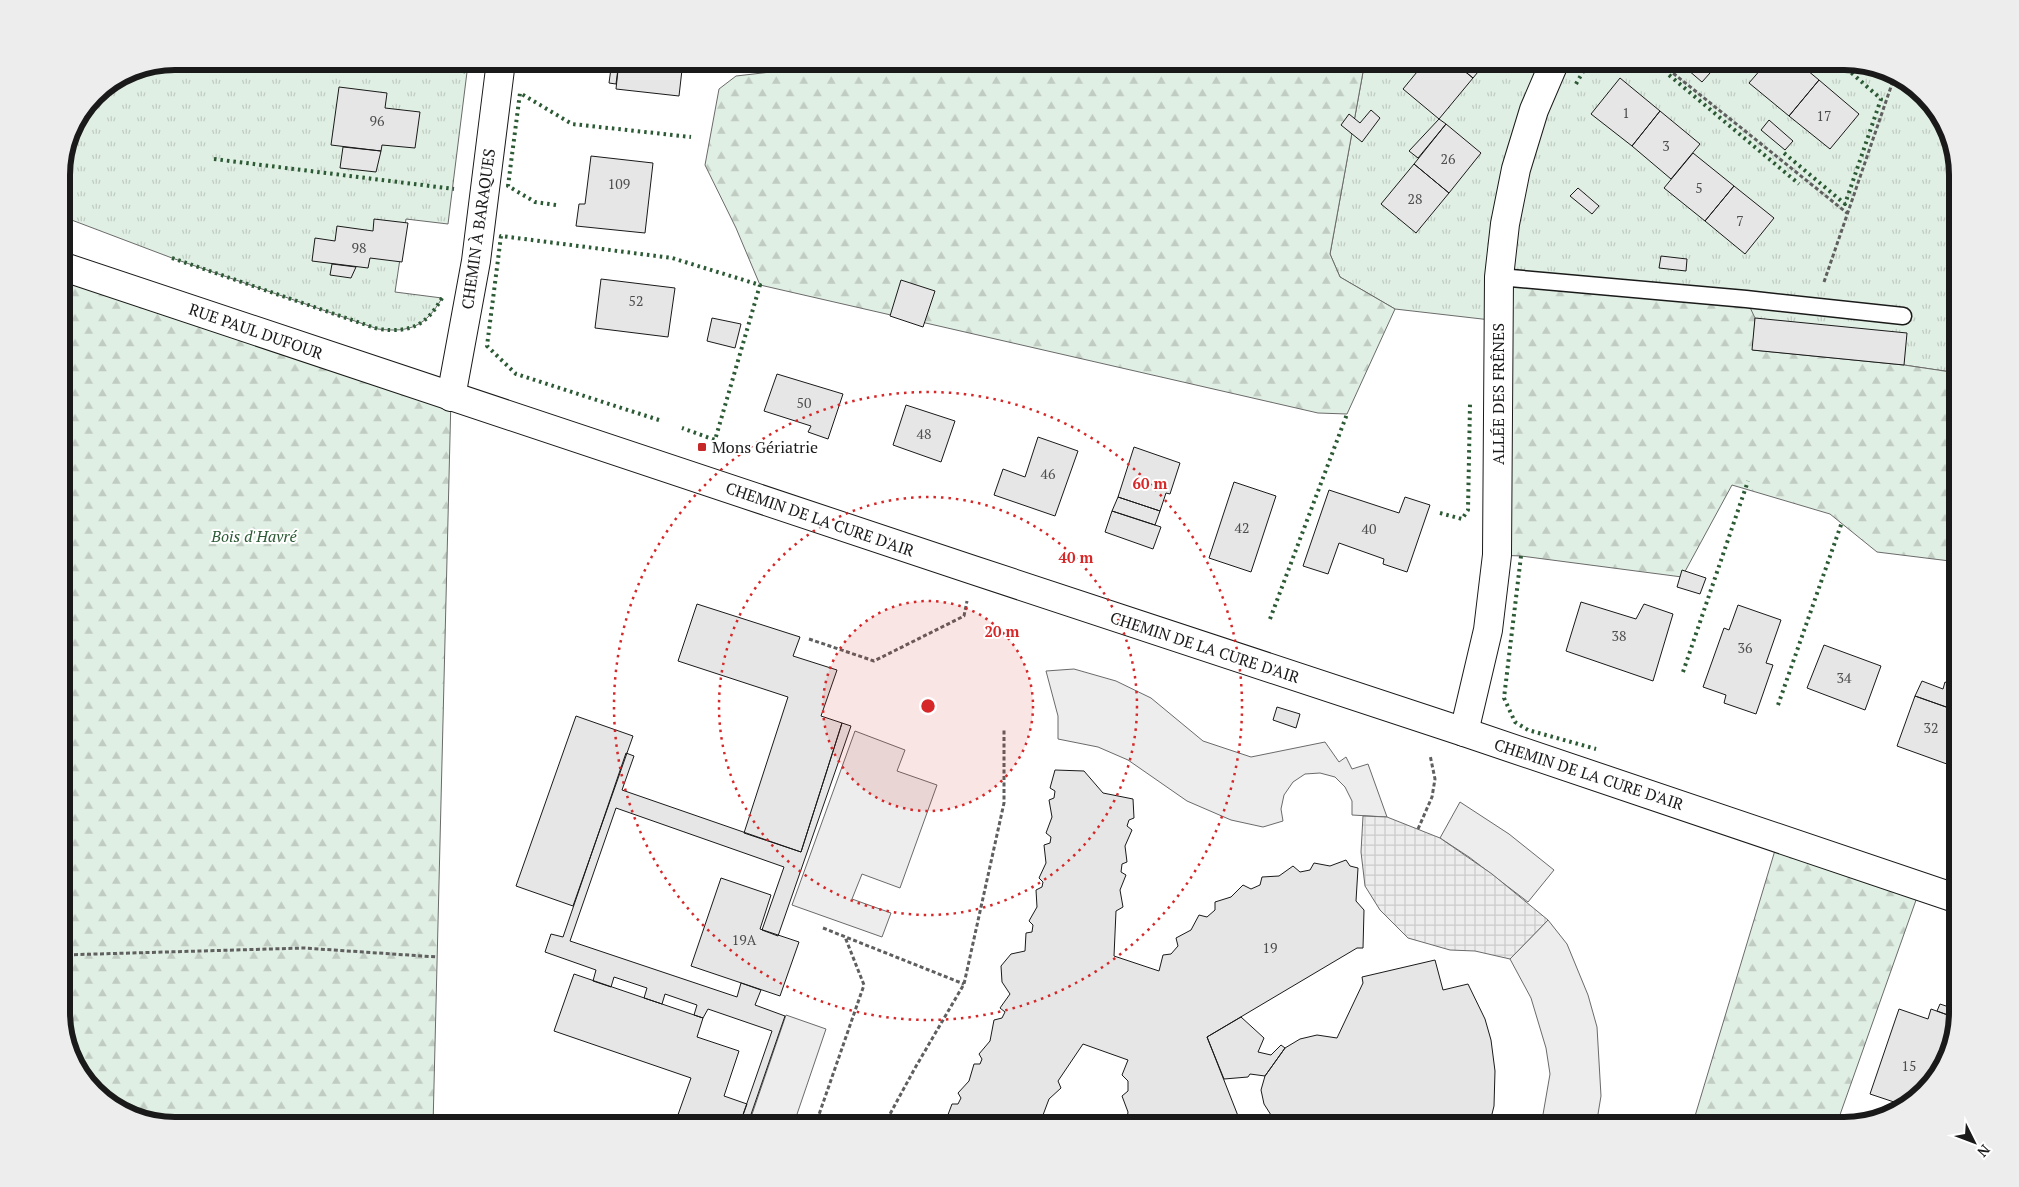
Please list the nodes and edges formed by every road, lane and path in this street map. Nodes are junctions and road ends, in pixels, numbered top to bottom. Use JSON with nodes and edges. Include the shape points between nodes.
{"nodes":[{"id":1,"x":500,"y":70,"type":"edge"},
{"id":2,"x":1551,"y":70,"type":"edge"},
{"id":3,"x":1669,"y":70,"type":"edge"},
{"id":4,"x":1893,"y":82,"type":"edge"},
{"id":5,"x":1846,"y":213,"type":"junction"},
{"id":6,"x":70,"y":269,"type":"edge"},
{"id":7,"x":1499,"y":277,"type":"junction"},
{"id":8,"x":1816,"y":306,"type":"junction"},
{"id":9,"x":1903,"y":316,"type":"dead end"},
{"id":10,"x":450,"y":397,"type":"junction"},
{"id":11,"x":973,"y":570,"type":"junction"},
{"id":12,"x":809,"y":639,"type":"dead end"},
{"id":13,"x":1422,"y":718,"type":"junction"},
{"id":14,"x":1004,"y":729,"type":"dead end"},
{"id":15,"x":1464,"y":732,"type":"junction"},
{"id":16,"x":1418,"y":829,"type":"dead end"},
{"id":17,"x":1949,"y":896,"type":"edge"},
{"id":18,"x":823,"y":928,"type":"dead end"},
{"id":19,"x":845,"y":936,"type":"junction"},
{"id":20,"x":70,"y":955,"type":"edge"},
{"id":21,"x":437,"y":957,"type":"dead end"},
{"id":22,"x":964,"y":984,"type":"junction"},
{"id":23,"x":818,"y":1117,"type":"edge"},
{"id":24,"x":889,"y":1117,"type":"edge"}],
"edges":[{"from":1,"to":10,"type":"street","name":"CHEMIN À BARAQUES","via":[[476,260]]},
{"from":2,"to":7,"type":"street","name":"ALLÉE DES FRÊNES","via":[[1534,110],[1516,169]]},
{"from":3,"to":5,"type":"path"},
{"from":4,"to":5,"type":"path"},
{"from":5,"to":8,"type":"path"},
{"from":6,"to":10,"type":"street","name":"RUE PAUL DUFOUR"},
{"from":7,"to":8,"type":"lane"},
{"from":7,"to":15,"type":"street","name":"ALLÉE DES FRÊNES","via":[[1497,555],[1488,630]]},
{"from":8,"to":9,"type":"lane"},
{"from":10,"to":11,"type":"street","name":"CHEMIN DE LA CURE D'AIR"},
{"from":11,"to":12,"type":"path","via":[[964,616],[874,661]]},
{"from":11,"to":13,"type":"street","name":"CHEMIN DE LA CURE D'AIR"},
{"from":13,"to":15,"type":"street","name":"CHEMIN DE LA CURE D'AIR"},
{"from":13,"to":16,"type":"path","via":[[1435,779],[1432,797]]},
{"from":14,"to":22,"type":"path","via":[[1004,803]]},
{"from":15,"to":17,"type":"street","name":"CHEMIN DE LA CURE D'AIR"},
{"from":18,"to":19,"type":"path"},
{"from":19,"to":22,"type":"path"},
{"from":19,"to":23,"type":"path","via":[[864,985]]},
{"from":20,"to":21,"type":"path","via":[[304,948]]},
{"from":22,"to":24,"type":"path"}]}
